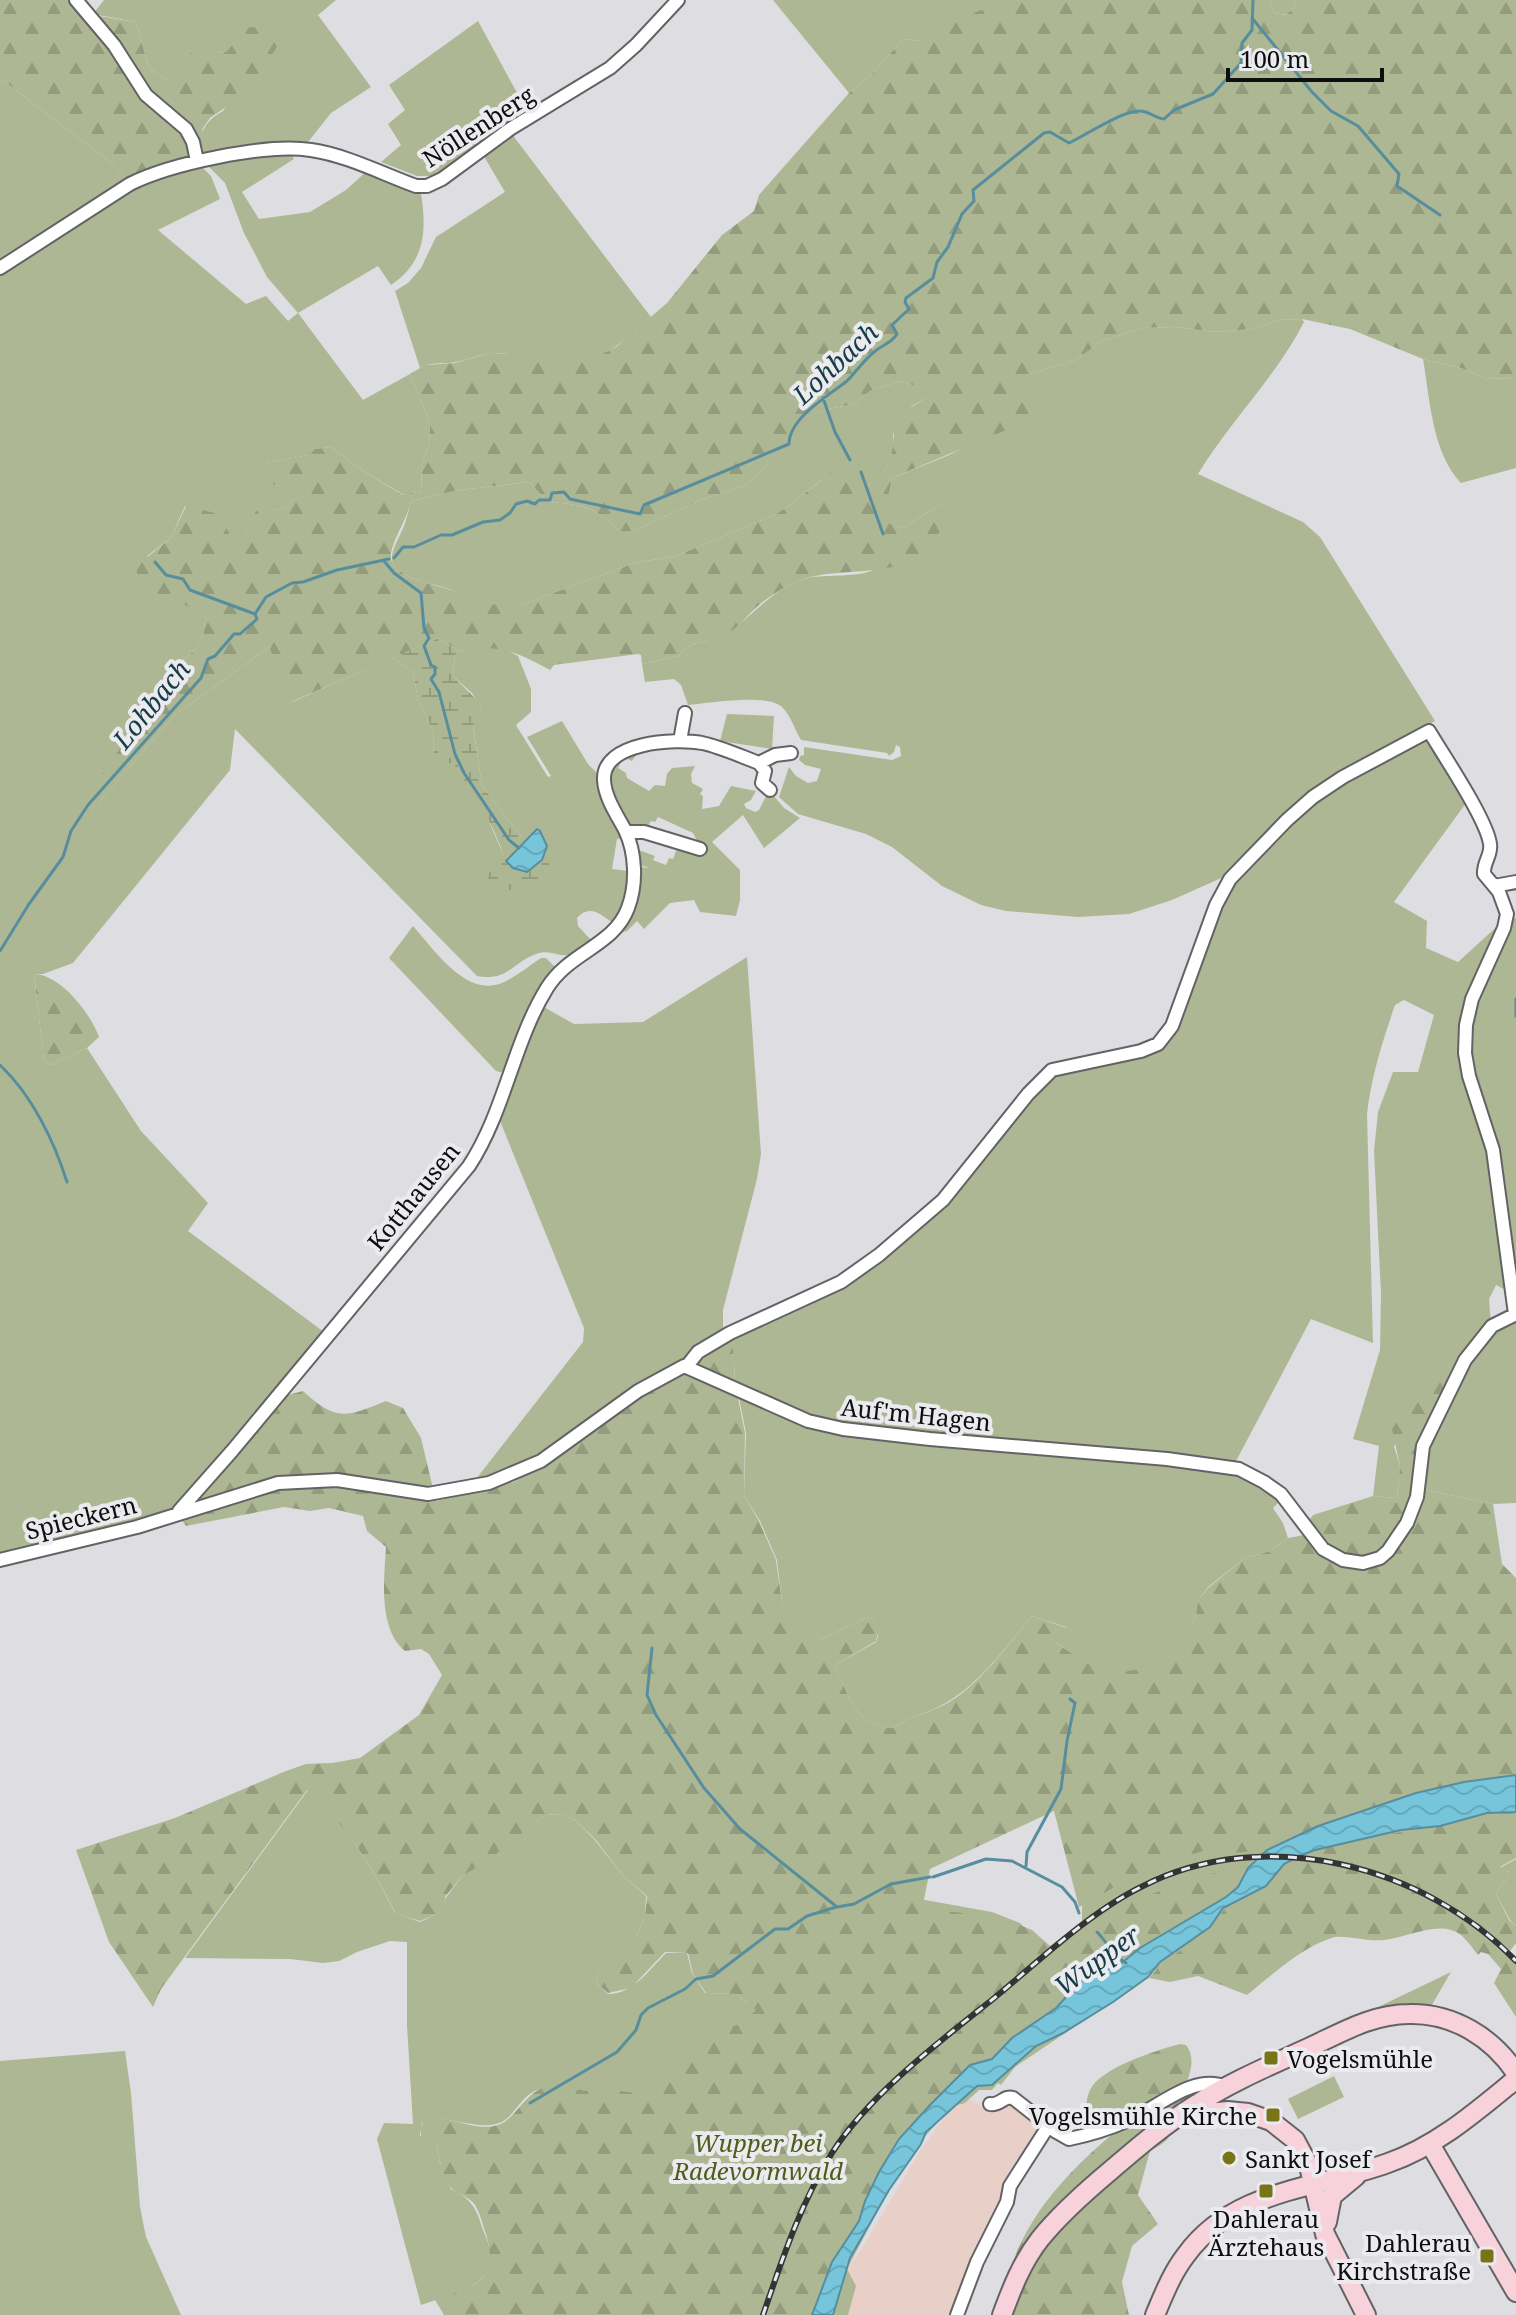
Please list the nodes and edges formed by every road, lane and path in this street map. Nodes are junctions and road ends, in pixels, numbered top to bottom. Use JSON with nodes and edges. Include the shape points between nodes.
{"nodes":[{"id":1,"x":76,"y":0,"type":"edge"},
{"id":2,"x":678,"y":0,"type":"edge"},
{"id":3,"x":197,"y":161,"type":"junction"},
{"id":4,"x":0,"y":268,"type":"edge"},
{"id":5,"x":685,"y":713,"type":"dead end"},
{"id":6,"x":680,"y":741,"type":"junction"},
{"id":7,"x":791,"y":753,"type":"dead end"},
{"id":8,"x":759,"y":763,"type":"junction"},
{"id":9,"x":770,"y":790,"type":"dead end"},
{"id":10,"x":626,"y":832,"type":"junction"},
{"id":11,"x":700,"y":849,"type":"dead end"},
{"id":12,"x":1516,"y":882,"type":"edge"},
{"id":13,"x":1494,"y":886,"type":"junction"},
{"id":14,"x":1515,"y":1314,"type":"edge"},
{"id":15,"x":687,"y":1366,"type":"junction"},
{"id":16,"x":173,"y":1516,"type":"junction"},
{"id":17,"x":0,"y":1560,"type":"edge"},
{"id":18,"x":1516,"y":2076,"type":"edge"},
{"id":19,"x":1226,"y":2087,"type":"junction"},
{"id":20,"x":990,"y":2104,"type":"dead end"},
{"id":21,"x":1178,"y":2116,"type":"junction"},
{"id":22,"x":1049,"y":2125,"type":"junction"},
{"id":23,"x":1430,"y":2144,"type":"junction"},
{"id":24,"x":1365,"y":2170,"type":"junction"},
{"id":25,"x":1314,"y":2184,"type":"junction"},
{"id":26,"x":1328,"y":2242,"type":"junction"},
{"id":27,"x":1516,"y":2292,"type":"edge"},
{"id":28,"x":957,"y":2315,"type":"edge"},
{"id":29,"x":1002,"y":2315,"type":"edge"},
{"id":30,"x":1155,"y":2315,"type":"edge"},
{"id":31,"x":1366,"y":2315,"type":"edge"}],
"edges":[{"from":1,"to":3,"type":"street","via":[[146,95],[186,129]]},
{"from":2,"to":3,"type":"street","name":"Nöllenberg","via":[[610,68],[427,186],[308,149]]},
{"from":3,"to":4,"type":"street","name":"Nöllenberg","via":[[130,184]]},
{"from":5,"to":6,"type":"street"},
{"from":6,"to":8,"type":"street","name":"Kotthausen","via":[[707,744]]},
{"from":6,"to":10,"type":"street","name":"Kotthausen","via":[[628,750],[606,766],[606,788]]},
{"from":7,"to":8,"type":"street"},
{"from":8,"to":9,"type":"street","via":[[765,771],[762,783]]},
{"from":10,"to":11,"type":"street","via":[[644,832]]},
{"from":10,"to":16,"type":"street","name":"Kotthausen","via":[[634,877],[626,913],[604,940],[573,958],[548,986],[478,1152]]},
{"from":12,"to":13,"type":"street"},
{"from":13,"to":14,"type":"street","via":[[1504,901],[1506,918],[1472,999],[1465,1049],[1493,1150]]},
{"from":13,"to":15,"type":"street","via":[[1483,873],[1491,851],[1487,830],[1429,731],[1343,777],[1287,820],[1230,879],[1172,1026],[1158,1044],[1052,1070],[943,1200],[879,1255],[841,1282],[730,1333],[698,1352]]},
{"from":14,"to":15,"type":"street","name":"Auf'm Hagen","via":[[1492,1326],[1465,1360],[1423,1446],[1417,1497],[1407,1523],[1388,1551],[1363,1563],[1323,1549],[1281,1494],[1239,1469],[843,1429],[808,1421]]},
{"from":15,"to":16,"type":"street","via":[[638,1391],[541,1461],[489,1483],[428,1494],[357,1482],[299,1481],[263,1486]]},
{"from":16,"to":17,"type":"street","name":"Spieckern"},
{"from":18,"to":19,"type":"main road","via":[[1497,2048],[1470,2029],[1446,2019],[1408,2014],[1361,2023]]},
{"from":18,"to":23,"type":"main road"},
{"from":19,"to":21,"type":"main road"},
{"from":19,"to":22,"type":"street","via":[[1199,2084],[1130,2120],[1079,2137],[1069,2139]]},
{"from":20,"to":22,"type":"street","via":[[1011,2097]]},
{"from":21,"to":25,"type":"main road","via":[[1240,2112],[1271,2121],[1304,2153]]},
{"from":21,"to":29,"type":"main road","via":[[1059,2217],[1031,2251]]},
{"from":22,"to":28,"type":"street","via":[[1015,2174]]},
{"from":23,"to":24,"type":"main road"},
{"from":23,"to":27,"type":"main road"},
{"from":24,"to":25,"type":"main road"},
{"from":24,"to":26,"type":"main road","via":[[1330,2201]]},
{"from":25,"to":26,"type":"main road"},
{"from":25,"to":30,"type":"main road","via":[[1251,2203],[1211,2227],[1175,2271]]},
{"from":26,"to":31,"type":"main road"}]}
